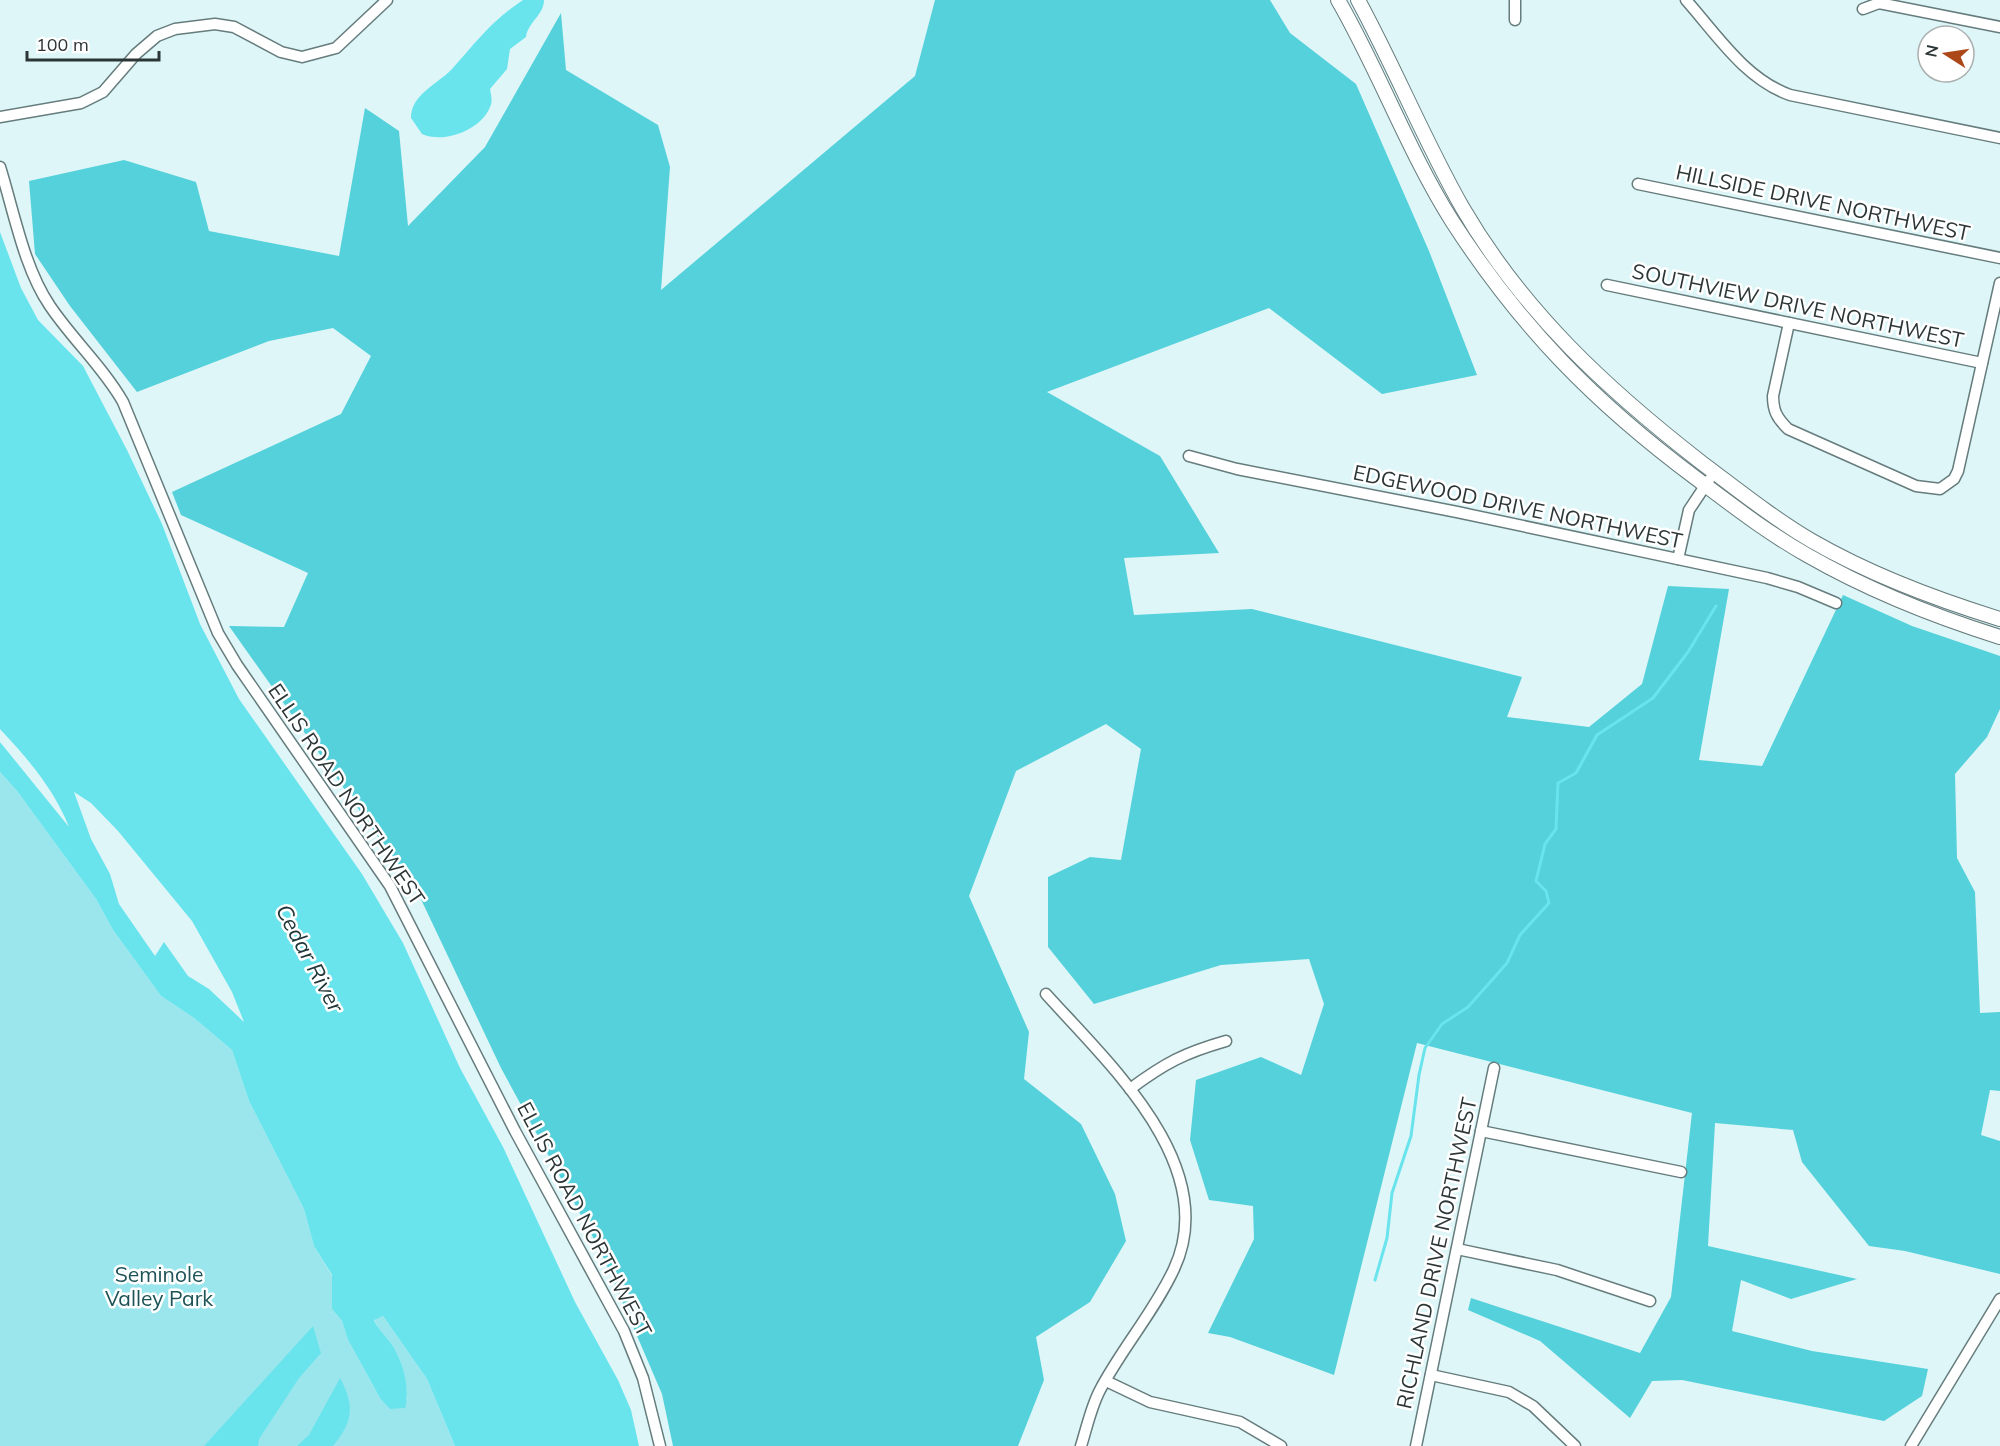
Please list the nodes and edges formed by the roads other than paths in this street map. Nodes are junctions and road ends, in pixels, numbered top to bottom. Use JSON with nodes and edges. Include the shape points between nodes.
{"nodes":[{"id":1,"x":387,"y":0,"type":"edge"},
{"id":2,"x":1338,"y":0,"type":"edge"},
{"id":3,"x":1358,"y":0,"type":"edge"},
{"id":4,"x":1515,"y":0,"type":"edge"},
{"id":5,"x":1686,"y":0,"type":"edge"},
{"id":6,"x":1863,"y":9,"type":"dead end"},
{"id":7,"x":1515,"y":20,"type":"dead end"},
{"id":8,"x":2000,"y":27,"type":"edge"},
{"id":9,"x":0,"y":117,"type":"edge"},
{"id":10,"x":2000,"y":138,"type":"edge"},
{"id":11,"x":0,"y":167,"type":"edge"},
{"id":12,"x":1638,"y":184,"type":"dead end"},
{"id":13,"x":2000,"y":258,"type":"edge"},
{"id":14,"x":2000,"y":283,"type":"edge"},
{"id":15,"x":1607,"y":285,"type":"dead end"},
{"id":16,"x":1789,"y":323,"type":"junction"},
{"id":17,"x":1982,"y":363,"type":"junction"},
{"id":18,"x":1189,"y":456,"type":"dead end"},
{"id":19,"x":1714,"y":472,"type":"junction"},
{"id":20,"x":1705,"y":485,"type":"junction"},
{"id":21,"x":1678,"y":560,"type":"junction"},
{"id":22,"x":1836,"y":603,"type":"dead end"},
{"id":23,"x":2000,"y":619,"type":"edge"},
{"id":24,"x":2000,"y":637,"type":"edge"},
{"id":25,"x":1046,"y":994,"type":"dead end"},
{"id":26,"x":1226,"y":1041,"type":"dead end"},
{"id":27,"x":1494,"y":1068,"type":"dead end"},
{"id":28,"x":1130,"y":1089,"type":"junction"},
{"id":29,"x":1481,"y":1131,"type":"junction"},
{"id":30,"x":1681,"y":1172,"type":"dead end"},
{"id":31,"x":1457,"y":1249,"type":"junction"},
{"id":32,"x":2000,"y":1299,"type":"edge"},
{"id":33,"x":1650,"y":1300,"type":"dead end"},
{"id":34,"x":1431,"y":1375,"type":"junction"},
{"id":35,"x":1106,"y":1380,"type":"junction"},
{"id":36,"x":660,"y":1446,"type":"edge"},
{"id":37,"x":1081,"y":1446,"type":"edge"},
{"id":38,"x":1281,"y":1446,"type":"edge"},
{"id":39,"x":1416,"y":1446,"type":"edge"},
{"id":40,"x":1575,"y":1446,"type":"edge"},
{"id":41,"x":1911,"y":1446,"type":"edge"}],
"edges":[{"from":1,"to":9,"type":"street","via":[[336,48],[302,57],[281,52],[234,27],[215,24],[176,29],[157,36],[96,96],[81,103]]},
{"from":2,"to":20,"type":"main road","via":[[1451,218],[1494,283],[1569,372],[1623,422]]},
{"from":3,"to":19,"type":"main road","via":[[1463,208],[1508,273],[1551,328],[1609,388]]},
{"from":4,"to":7,"type":"street"},
{"from":5,"to":10,"type":"street","via":[[1744,67],[1771,89]]},
{"from":6,"to":8,"type":"street","via":[[1879,3]]},
{"from":11,"to":36,"type":"street","name":"ELLIS ROAD NORTHWEST","via":[[39,287],[123,402],[218,633],[390,886],[515,1131],[619,1320],[643,1377]]},
{"from":12,"to":13,"type":"street","name":"HILLSIDE DRIVE NORTHWEST"},
{"from":14,"to":17,"type":"street"},
{"from":15,"to":16,"type":"street","name":"SOUTHVIEW DRIVE NORTHWEST"},
{"from":16,"to":17,"type":"street","name":"SOUTHVIEW DRIVE NORTHWEST"},
{"from":16,"to":17,"type":"street","via":[[1773,396],[1778,419],[1788,429],[1924,489],[1940,489],[1958,471]]},
{"from":18,"to":21,"type":"street","name":"EDGEWOOD DRIVE NORTHWEST"},
{"from":19,"to":20,"type":"street"},
{"from":19,"to":23,"type":"main road","via":[[1813,541],[1876,574],[1947,603]]},
{"from":20,"to":21,"type":"street","via":[[1689,510]]},
{"from":20,"to":24,"type":"main road","via":[[1806,555],[1871,589]]},
{"from":21,"to":22,"type":"street","name":"EDGEWOOD DRIVE NORTHWEST","via":[[1788,584]]},
{"from":25,"to":28,"type":"street"},
{"from":26,"to":28,"type":"street","via":[[1185,1053]]},
{"from":27,"to":29,"type":"street","name":"RICHLAND DRIVE NORTHWEST"},
{"from":28,"to":35,"type":"street","via":[[1179,1174],[1186,1203],[1185,1232],[1174,1270]]},
{"from":29,"to":30,"type":"street"},
{"from":29,"to":31,"type":"street","name":"RICHLAND DRIVE NORTHWEST"},
{"from":31,"to":33,"type":"street","via":[[1557,1270]]},
{"from":31,"to":34,"type":"street","name":"RICHLAND DRIVE NORTHWEST"},
{"from":32,"to":41,"type":"street"},
{"from":34,"to":39,"type":"street","name":"RICHLAND DRIVE NORTHWEST"},
{"from":34,"to":40,"type":"street","via":[[1509,1392],[1533,1406]]},
{"from":35,"to":37,"type":"street"},
{"from":35,"to":38,"type":"street","via":[[1150,1402],[1240,1422]]}]}
